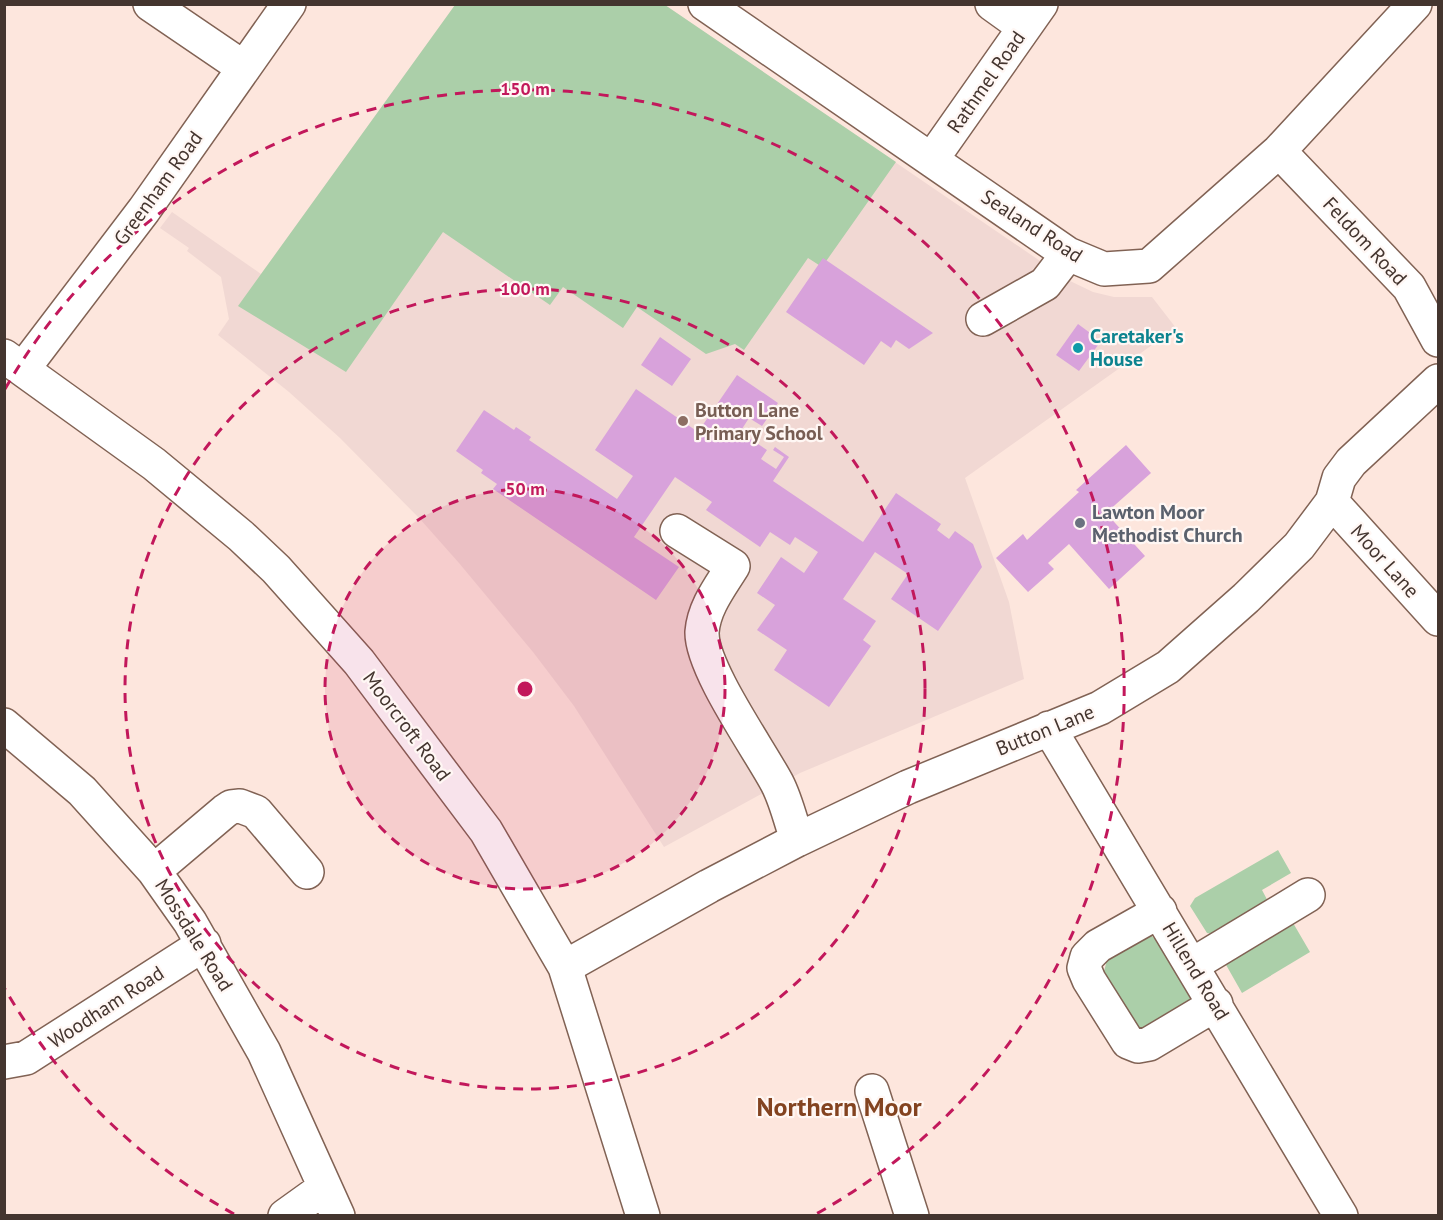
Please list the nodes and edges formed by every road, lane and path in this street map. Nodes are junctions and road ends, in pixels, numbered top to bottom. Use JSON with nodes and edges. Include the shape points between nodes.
{"nodes":[{"id":1,"x":150,"y":4,"type":"edge"},
{"id":2,"x":289,"y":4,"type":"edge"},
{"id":3,"x":705,"y":4,"type":"edge"},
{"id":4,"x":992,"y":4,"type":"edge"},
{"id":5,"x":1415,"y":4,"type":"edge"},
{"id":6,"x":1033,"y":16,"type":"edge"},
{"id":7,"x":244,"y":68,"type":"junction"},
{"id":8,"x":1279,"y":151,"type":"junction"},
{"id":9,"x":932,"y":159,"type":"junction"},
{"id":10,"x":1068,"y":254,"type":"junction"},
{"id":11,"x":983,"y":319,"type":"dead end"},
{"id":12,"x":1438,"y":340,"type":"edge"},
{"id":13,"x":14,"y":363,"type":"edge"},
{"id":14,"x":1438,"y":381,"type":"edge"},
{"id":15,"x":1332,"y":502,"type":"junction"},
{"id":16,"x":677,"y":531,"type":"dead end"},
{"id":17,"x":1438,"y":620,"type":"edge"},
{"id":18,"x":4,"y":725,"type":"edge"},
{"id":19,"x":1049,"y":728,"type":"junction"},
{"id":20,"x":797,"y":840,"type":"junction"},
{"id":21,"x":154,"y":871,"type":"junction"},
{"id":22,"x":307,"y":873,"type":"dead end"},
{"id":23,"x":1308,"y":895,"type":"dead end"},
{"id":24,"x":1160,"y":912,"type":"junction"},
{"id":25,"x":204,"y":944,"type":"junction"},
{"id":26,"x":1192,"y":965,"type":"junction"},
{"id":27,"x":565,"y":967,"type":"junction"},
{"id":28,"x":1216,"y":1004,"type":"junction"},
{"id":29,"x":4,"y":1062,"type":"edge"},
{"id":30,"x":872,"y":1091,"type":"dead end"},
{"id":31,"x":331,"y":1202,"type":"edge"},
{"id":32,"x":285,"y":1215,"type":"edge"},
{"id":33,"x":643,"y":1215,"type":"edge"},
{"id":34,"x":912,"y":1215,"type":"edge"},
{"id":35,"x":1341,"y":1215,"type":"edge"}],
"edges":[{"from":1,"to":7,"type":"street"},
{"from":2,"to":7,"type":"street","name":"Greenham Road"},
{"from":3,"to":9,"type":"street","name":"Sealand Road"},
{"from":4,"to":6,"type":"street"},
{"from":5,"to":8,"type":"street","name":"Sealand Road"},
{"from":6,"to":9,"type":"street","name":"Rathmel Road"},
{"from":7,"to":13,"type":"street","name":"Greenham Road","via":[[144,210]]},
{"from":8,"to":10,"type":"street","name":"Sealand Road","via":[[1149,266],[1104,269]]},
{"from":8,"to":12,"type":"street","name":"Feldom Road","via":[[1409,287]]},
{"from":9,"to":10,"type":"street","name":"Sealand Road"},
{"from":10,"to":11,"type":"street","via":[[1045,284]]},
{"from":13,"to":27,"type":"street","name":"Moorcroft Road","via":[[154,464],[241,536],[284,578],[359,662],[486,831]]},
{"from":14,"to":15,"type":"street","name":"Button Lane","via":[[1352,462],[1339,478]]},
{"from":15,"to":17,"type":"street","name":"Moor Lane"},
{"from":15,"to":19,"type":"street","name":"Button Lane","via":[[1299,546],[1168,667],[1100,708]]},
{"from":16,"to":20,"type":"street","via":[[733,566],[710,602],[705,618],[702,634],[707,659],[778,785]]},
{"from":18,"to":21,"type":"street","name":"Mossdale Road","via":[[82,791]]},
{"from":19,"to":20,"type":"street","name":"Button Lane","via":[[908,787]]},
{"from":19,"to":24,"type":"street","name":"Hillend Road"},
{"from":20,"to":27,"type":"street","name":"Button Lane"},
{"from":21,"to":22,"type":"street","via":[[225,811],[240,806],[256,812]]},
{"from":21,"to":25,"type":"street","name":"Mossdale Road"},
{"from":23,"to":26,"type":"street"},
{"from":24,"to":26,"type":"street","name":"Hillend Road"},
{"from":24,"to":28,"type":"street","via":[[1098,946],[1087,957],[1084,968],[1089,980],[1128,1042],[1138,1046],[1149,1044]]},
{"from":25,"to":29,"type":"street","name":"Woodham Road","via":[[26,1058]]},
{"from":25,"to":31,"type":"street","name":"Mossdale Road","via":[[264,1052]]},
{"from":26,"to":28,"type":"street","name":"Hillend Road"},
{"from":27,"to":33,"type":"street","name":"Moorcroft Road"},
{"from":28,"to":35,"type":"street","name":"Hillend Road"},
{"from":30,"to":34,"type":"street"},
{"from":31,"to":32,"type":"street"}]}
